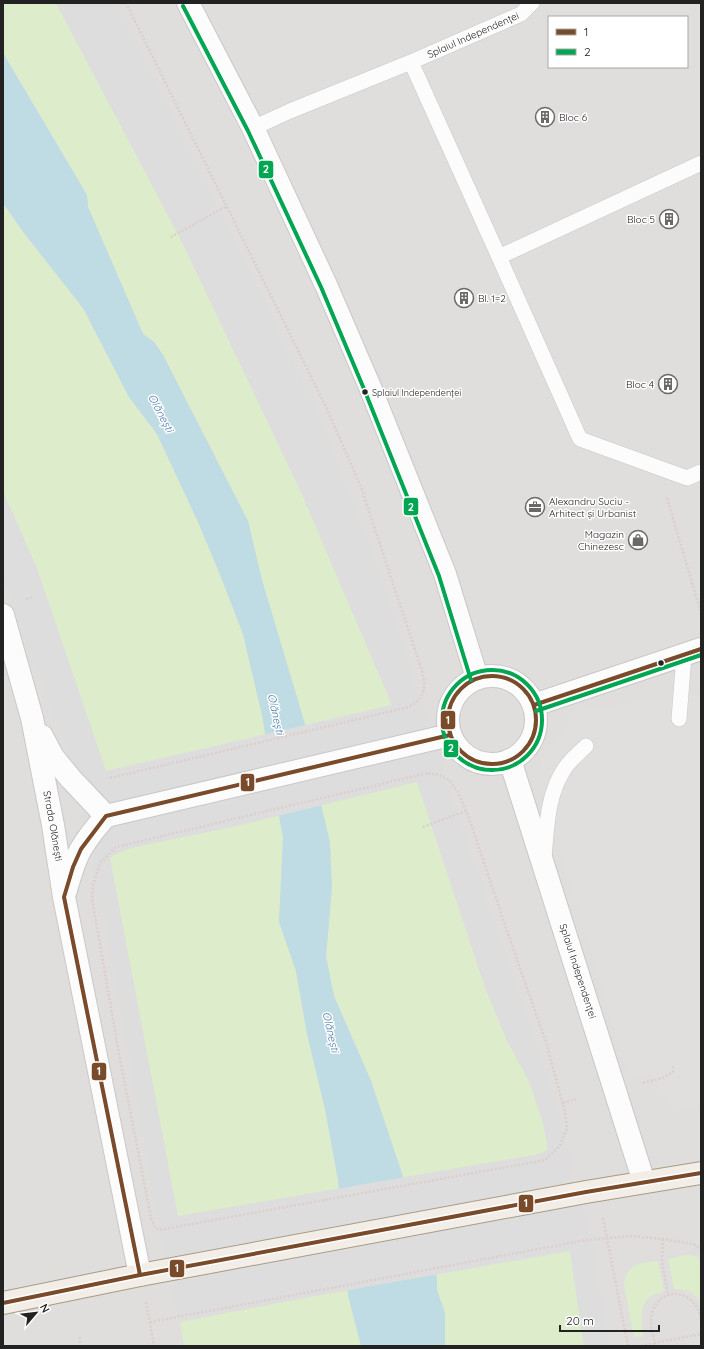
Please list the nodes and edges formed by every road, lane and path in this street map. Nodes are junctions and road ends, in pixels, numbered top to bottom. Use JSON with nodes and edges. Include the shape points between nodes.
{"nodes":[{"id":1,"x":126,"y":3,"type":"edge"},
{"id":2,"x":188,"y":3,"type":"edge"},
{"id":3,"x":532,"y":3,"type":"edge"},
{"id":4,"x":410,"y":62,"type":"junction"},
{"id":5,"x":253,"y":128,"type":"junction"},
{"id":6,"x":701,"y":163,"type":"edge"},
{"id":7,"x":227,"y":206,"type":"junction"},
{"id":8,"x":171,"y":238,"type":"dead end"},
{"id":9,"x":499,"y":256,"type":"junction"},
{"id":10,"x":658,"y":467,"type":"junction"},
{"id":11,"x":701,"y":472,"type":"edge"},
{"id":12,"x":701,"y":613,"type":"edge"},
{"id":13,"x":3,"y":615,"type":"edge"},
{"id":14,"x":693,"y":652,"type":"edge"},
{"id":15,"x":477,"y":678,"type":"junction"},
{"id":16,"x":534,"y":705,"type":"junction"},
{"id":17,"x":32,"y":718,"type":"junction"},
{"id":18,"x":679,"y":719,"type":"dead end"},
{"id":19,"x":450,"y":735,"type":"junction"},
{"id":20,"x":586,"y":746,"type":"dead end"},
{"id":21,"x":510,"y":760,"type":"junction"},
{"id":22,"x":102,"y":780,"type":"dead end"},
{"id":23,"x":466,"y":811,"type":"junction"},
{"id":24,"x":106,"y":816,"type":"junction"},
{"id":25,"x":423,"y":827,"type":"dead end"},
{"id":26,"x":116,"y":848,"type":"dead end"},
{"id":27,"x":543,"y":862,"type":"junction"},
{"id":28,"x":64,"y":897,"type":"junction"},
{"id":29,"x":673,"y":1065,"type":"dead end"},
{"id":30,"x":640,"y":1083,"type":"dead end"},
{"id":31,"x":576,"y":1099,"type":"dead end"},
{"id":32,"x":562,"y":1102,"type":"junction"},
{"id":33,"x":701,"y":1173,"type":"edge"},
{"id":34,"x":644,"y":1182,"type":"junction"},
{"id":35,"x":592,"y":1191,"type":"junction"},
{"id":36,"x":170,"y":1229,"type":"dead end"},
{"id":37,"x":607,"y":1238,"type":"junction"},
{"id":38,"x":663,"y":1239,"type":"junction"},
{"id":39,"x":701,"y":1249,"type":"edge"},
{"id":40,"x":140,"y":1275,"type":"junction"},
{"id":41,"x":668,"y":1295,"type":"junction"},
{"id":42,"x":3,"y":1303,"type":"edge"},
{"id":43,"x":701,"y":1318,"type":"edge"},
{"id":44,"x":150,"y":1322,"type":"junction"},
{"id":45,"x":701,"y":1334,"type":"edge"},
{"id":46,"x":79,"y":1337,"type":"dead end"},
{"id":47,"x":655,"y":1343,"type":"junction"},
{"id":48,"x":80,"y":1346,"type":"edge"},
{"id":49,"x":154,"y":1346,"type":"edge"},
{"id":50,"x":628,"y":1346,"type":"edge"},
{"id":51,"x":641,"y":1346,"type":"edge"}],
"edges":[{"from":1,"to":7,"type":"path"},
{"from":2,"to":5,"type":"street"},
{"from":3,"to":4,"type":"lane","name":"Splaiul Independenței","via":[[521,14]]},
{"from":4,"to":5,"type":"lane","name":"Splaiul Independenței"},
{"from":4,"to":9,"type":"lane"},
{"from":5,"to":15,"type":"street","via":[[370,387],[445,574]]},
{"from":6,"to":9,"type":"lane"},
{"from":7,"to":8,"type":"path"},
{"from":7,"to":22,"type":"path","via":[[327,409],[361,487],[424,676],[424,689],[417,703],[402,709]]},
{"from":9,"to":10,"type":"lane","via":[[580,439]]},
{"from":10,"to":11,"type":"lane","via":[[688,478]]},
{"from":10,"to":12,"type":"path"},
{"from":13,"to":17,"type":"street","name":"Strada Olănești"},
{"from":14,"to":16,"type":"street"},
{"from":14,"to":18,"type":"lane"},
{"from":15,"to":16,"type":"street","via":[[491,675],[504,677],[527,693]]},
{"from":15,"to":19,"type":"street","via":[[465,684],[455,694],[448,721]]},
{"from":16,"to":21,"type":"street","via":[[535,731],[530,743]]},
{"from":17,"to":24,"type":"street","via":[[53,757]]},
{"from":17,"to":28,"type":"street","name":"Strada Olănești"},
{"from":19,"to":21,"type":"street","via":[[457,747],[468,757],[482,763],[496,764]]},
{"from":19,"to":24,"type":"street"},
{"from":20,"to":27,"type":"lane","via":[[565,768],[557,782],[549,805]]},
{"from":21,"to":27,"type":"street","name":"Splaiul Independenței"},
{"from":23,"to":25,"type":"path"},
{"from":23,"to":26,"type":"path","via":[[458,792],[449,780],[428,773]]},
{"from":23,"to":32,"type":"path","via":[[546,1042]]},
{"from":24,"to":28,"type":"street","via":[[81,849]]},
{"from":27,"to":34,"type":"street","name":"Splaiul Independenței"},
{"from":28,"to":40,"type":"street","name":"Strada Olănești"},
{"from":29,"to":30,"type":"path","via":[[673,1072],[663,1078]]},
{"from":31,"to":32,"type":"path"},
{"from":32,"to":36,"type":"path","via":[[567,1128],[560,1146],[545,1160]]},
{"from":33,"to":34,"type":"main road"},
{"from":34,"to":35,"type":"main road"},
{"from":35,"to":37,"type":"path"},
{"from":35,"to":40,"type":"main road"},
{"from":37,"to":38,"type":"path","via":[[632,1236]]},
{"from":37,"to":44,"type":"path"},
{"from":37,"to":50,"type":"path"},
{"from":38,"to":39,"type":"path","via":[[693,1244]]},
{"from":38,"to":41,"type":"path","via":[[662,1261]]},
{"from":40,"to":42,"type":"main road"},
{"from":40,"to":44,"type":"path"},
{"from":41,"to":43,"type":"path","via":[[676,1294],[692,1300]]},
{"from":41,"to":47,"type":"path","via":[[660,1299],[651,1314]]},
{"from":44,"to":49,"type":"path"},
{"from":45,"to":47,"type":"path"},
{"from":46,"to":48,"type":"path"},
{"from":47,"to":51,"type":"path"}]}
